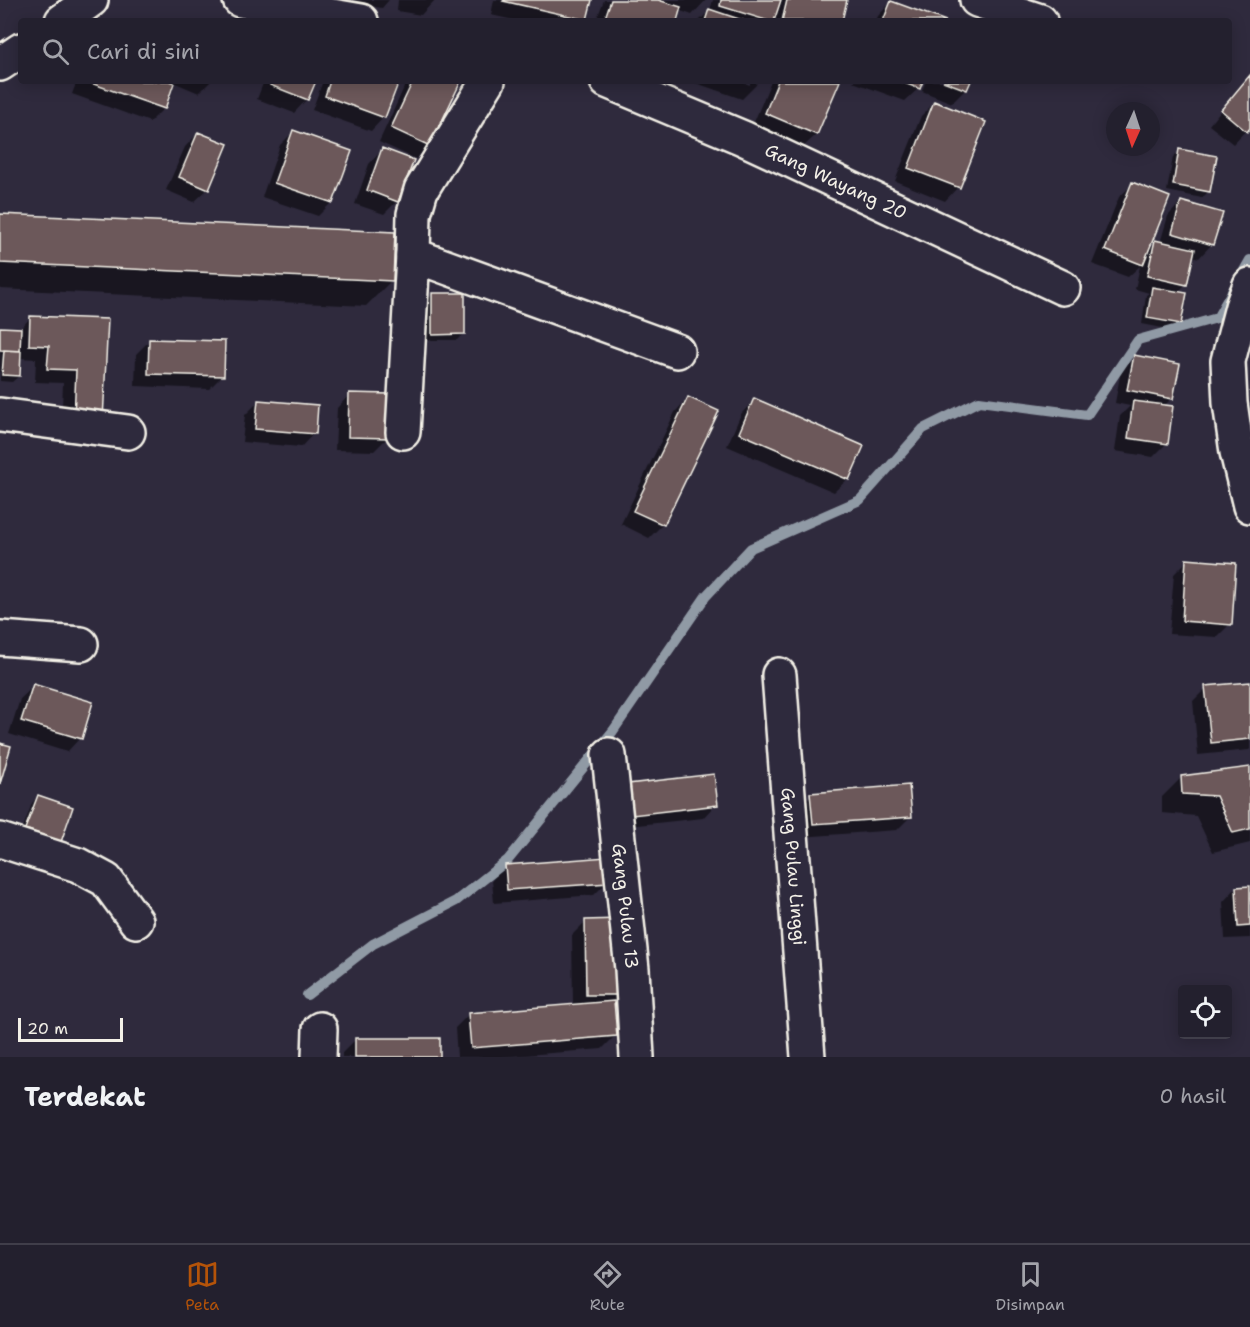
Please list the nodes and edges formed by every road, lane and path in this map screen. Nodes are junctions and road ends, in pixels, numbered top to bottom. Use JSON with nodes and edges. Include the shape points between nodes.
{"nodes":[{"id":1,"x":91,"y":0,"type":"edge"},
{"id":2,"x":240,"y":0,"type":"edge"},
{"id":3,"x":977,"y":0,"type":"edge"},
{"id":4,"x":66,"y":18,"type":"edge"},
{"id":5,"x":344,"y":18,"type":"edge"},
{"id":6,"x":1031,"y":18,"type":"edge"},
{"id":7,"x":18,"y":52,"type":"edge"},
{"id":8,"x":0,"y":64,"type":"edge"},
{"id":9,"x":486,"y":84,"type":"edge"},
{"id":10,"x":614,"y":84,"type":"edge"},
{"id":11,"x":413,"y":255,"type":"junction"},
{"id":12,"x":1250,"y":285,"type":"edge"},
{"id":13,"x":1063,"y":288,"type":"dead end"},
{"id":14,"x":677,"y":351,"type":"dead end"},
{"id":15,"x":0,"y":415,"type":"edge"},
{"id":16,"x":128,"y":432,"type":"dead end"},
{"id":17,"x":403,"y":432,"type":"dead end"},
{"id":18,"x":1250,"y":506,"type":"edge"},
{"id":19,"x":0,"y":638,"type":"edge"},
{"id":20,"x":81,"y":644,"type":"dead end"},
{"id":21,"x":779,"y":675,"type":"dead end"},
{"id":22,"x":609,"y":755,"type":"dead end"},
{"id":23,"x":0,"y":840,"type":"edge"},
{"id":24,"x":136,"y":921,"type":"dead end"},
{"id":25,"x":637,"y":1057,"type":"edge"},
{"id":26,"x":808,"y":1057,"type":"edge"}],
"edges":[{"from":1,"to":4,"type":"street"},
{"from":2,"to":5,"type":"street"},
{"from":3,"to":6,"type":"street"},
{"from":7,"to":8,"type":"street"},
{"from":9,"to":11,"type":"street","via":[[421,190],[414,214]]},
{"from":10,"to":13,"type":"street","name":"Gang Wayang 20","via":[[743,138]]},
{"from":11,"to":14,"type":"street"},
{"from":11,"to":17,"type":"street"},
{"from":12,"to":18,"type":"street","via":[[1228,361],[1237,452]]},
{"from":15,"to":16,"type":"street"},
{"from":19,"to":20,"type":"street"},
{"from":21,"to":26,"type":"street","name":"Gang Pulau Linggi"},
{"from":22,"to":25,"type":"street","name":"Gang Pulau 13","via":[[632,969]]},
{"from":23,"to":24,"type":"street","via":[[78,865],[106,880]]}]}
